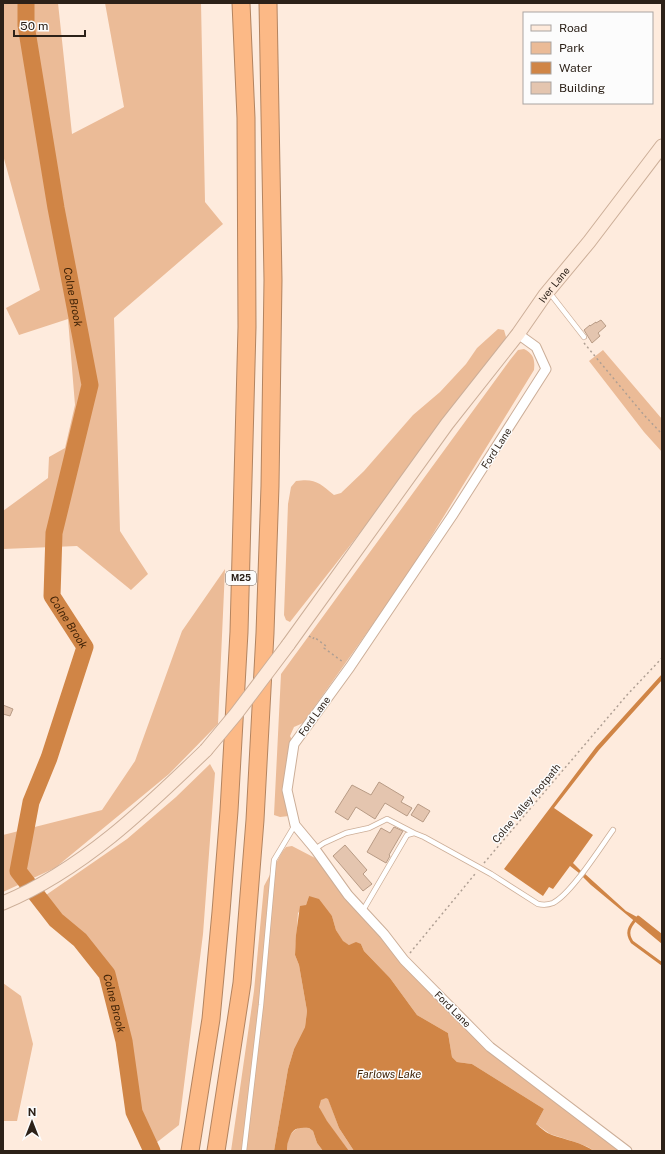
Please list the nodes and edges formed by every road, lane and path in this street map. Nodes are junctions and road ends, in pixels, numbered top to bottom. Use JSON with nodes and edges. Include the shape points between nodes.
{"nodes":[{"id":1,"x":241,"y":3,"type":"edge"},
{"id":2,"x":268,"y":3,"type":"edge"},
{"id":3,"x":662,"y":146,"type":"edge"},
{"id":4,"x":548,"y":291,"type":"junction"},
{"id":5,"x":518,"y":334,"type":"junction"},
{"id":6,"x":584,"y":337,"type":"dead end"},
{"id":7,"x":592,"y":354,"type":"dead end"},
{"id":8,"x":662,"y":434,"type":"edge"},
{"id":9,"x":299,"y":629,"type":"junction"},
{"id":10,"x":662,"y":658,"type":"edge"},
{"id":11,"x":350,"y":667,"type":"junction"},
{"id":12,"x":295,"y":826,"type":"junction"},
{"id":13,"x":613,"y":830,"type":"dead end"},
{"id":14,"x":414,"y":833,"type":"junction"},
{"id":15,"x":316,"y":849,"type":"junction"},
{"id":16,"x":480,"y":868,"type":"junction"},
{"id":17,"x":6,"y":902,"type":"edge"},
{"id":18,"x":362,"y":912,"type":"junction"},
{"id":19,"x":404,"y":960,"type":"junction"},
{"id":20,"x":190,"y":1151,"type":"edge"},
{"id":21,"x":216,"y":1151,"type":"edge"},
{"id":22,"x":244,"y":1151,"type":"edge"},
{"id":23,"x":627,"y":1151,"type":"edge"}],
"edges":[{"from":1,"to":20,"type":"highway","number":"M25","via":[[246,118],[247,327],[239,632],[229,811],[211,1019]]},
{"from":2,"to":21,"type":"highway","number":"M25","via":[[273,280],[265,633],[255,820],[242,983]]},
{"from":3,"to":4,"type":"main road","name":"Iver Lane"},
{"from":4,"to":5,"type":"main road","name":"Iver Lane"},
{"from":4,"to":6,"type":"lane"},
{"from":5,"to":9,"type":"main road","name":"Iver Lane","via":[[447,424]]},
{"from":5,"to":11,"type":"street","name":"Ford Lane","via":[[536,347],[546,370]]},
{"from":7,"to":8,"type":"path"},
{"from":9,"to":11,"type":"path","via":[[313,639],[314,637],[326,646],[324,648]]},
{"from":9,"to":17,"type":"main road","name":"Iver Lane","bridge":true,"via":[[206,750],[150,804],[108,840],[49,880]]},
{"from":10,"to":16,"type":"path","name":"Colne Valley footpath","via":[[627,695]]},
{"from":11,"to":12,"type":"street","name":"Ford Lane","via":[[294,744],[288,790]]},
{"from":12,"to":15,"type":"street","name":"Ford Lane"},
{"from":12,"to":22,"type":"lane","via":[[274,860]]},
{"from":13,"to":16,"type":"lane","via":[[569,890],[552,903],[538,904]]},
{"from":14,"to":15,"type":"lane","via":[[387,819],[369,828],[346,833]]},
{"from":14,"to":16,"type":"lane"},
{"from":14,"to":18,"type":"lane","via":[[407,835]]},
{"from":15,"to":18,"type":"street","name":"Ford Lane"},
{"from":16,"to":19,"type":"path","name":"Colne Valley footpath"},
{"from":18,"to":19,"type":"street","name":"Ford Lane","via":[[384,934]]},
{"from":19,"to":23,"type":"street","name":"Ford Lane","via":[[490,1047]]}]}
